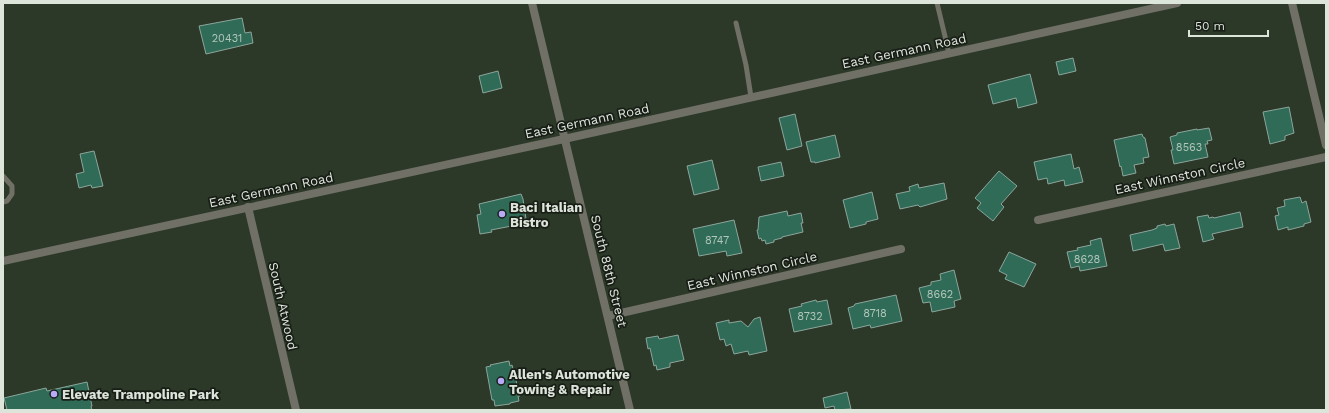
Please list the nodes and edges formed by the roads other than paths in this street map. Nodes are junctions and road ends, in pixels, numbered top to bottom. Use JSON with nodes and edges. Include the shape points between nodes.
{"nodes":[{"id":1,"x":532,"y":3,"type":"edge"},
{"id":2,"x":937,"y":3,"type":"edge"},
{"id":3,"x":1177,"y":3,"type":"edge"},
{"id":4,"x":1292,"y":3,"type":"edge"},
{"id":5,"x":736,"y":23,"type":"dead end"},
{"id":6,"x":949,"y":53,"type":"junction"},
{"id":7,"x":751,"y":97,"type":"junction"},
{"id":8,"x":564,"y":138,"type":"junction"},
{"id":9,"x":1326,"y":145,"type":"edge"},
{"id":10,"x":1326,"y":157,"type":"edge"},
{"id":11,"x":3,"y":176,"type":"edge"},
{"id":12,"x":3,"y":202,"type":"edge"},
{"id":13,"x":248,"y":207,"type":"junction"},
{"id":14,"x":1038,"y":220,"type":"dead end"},
{"id":15,"x":901,"y":249,"type":"dead end"},
{"id":16,"x":3,"y":261,"type":"edge"},
{"id":17,"x":608,"y":316,"type":"junction"},
{"id":18,"x":296,"y":410,"type":"edge"},
{"id":19,"x":630,"y":410,"type":"edge"}],
"edges":[{"from":1,"to":8,"type":"street","name":"South 88th Street"},
{"from":2,"to":6,"type":"lane"},
{"from":3,"to":6,"type":"street","name":"East Germann Road"},
{"from":4,"to":9,"type":"street"},
{"from":5,"to":7,"type":"lane"},
{"from":6,"to":7,"type":"street","name":"East Germann Road"},
{"from":7,"to":8,"type":"street","name":"East Germann Road"},
{"from":8,"to":13,"type":"street","name":"East Germann Road"},
{"from":8,"to":17,"type":"street","name":"South 88th Street"},
{"from":10,"to":14,"type":"street","name":"East Winnston Circle"},
{"from":11,"to":12,"type":"lane","via":[[12,186],[12,194]]},
{"from":13,"to":16,"type":"street","name":"East Germann Road"},
{"from":13,"to":18,"type":"street","name":"South Atwood"},
{"from":15,"to":17,"type":"street","name":"East Winnston Circle"},
{"from":17,"to":19,"type":"street","name":"South 88th Street"}]}
